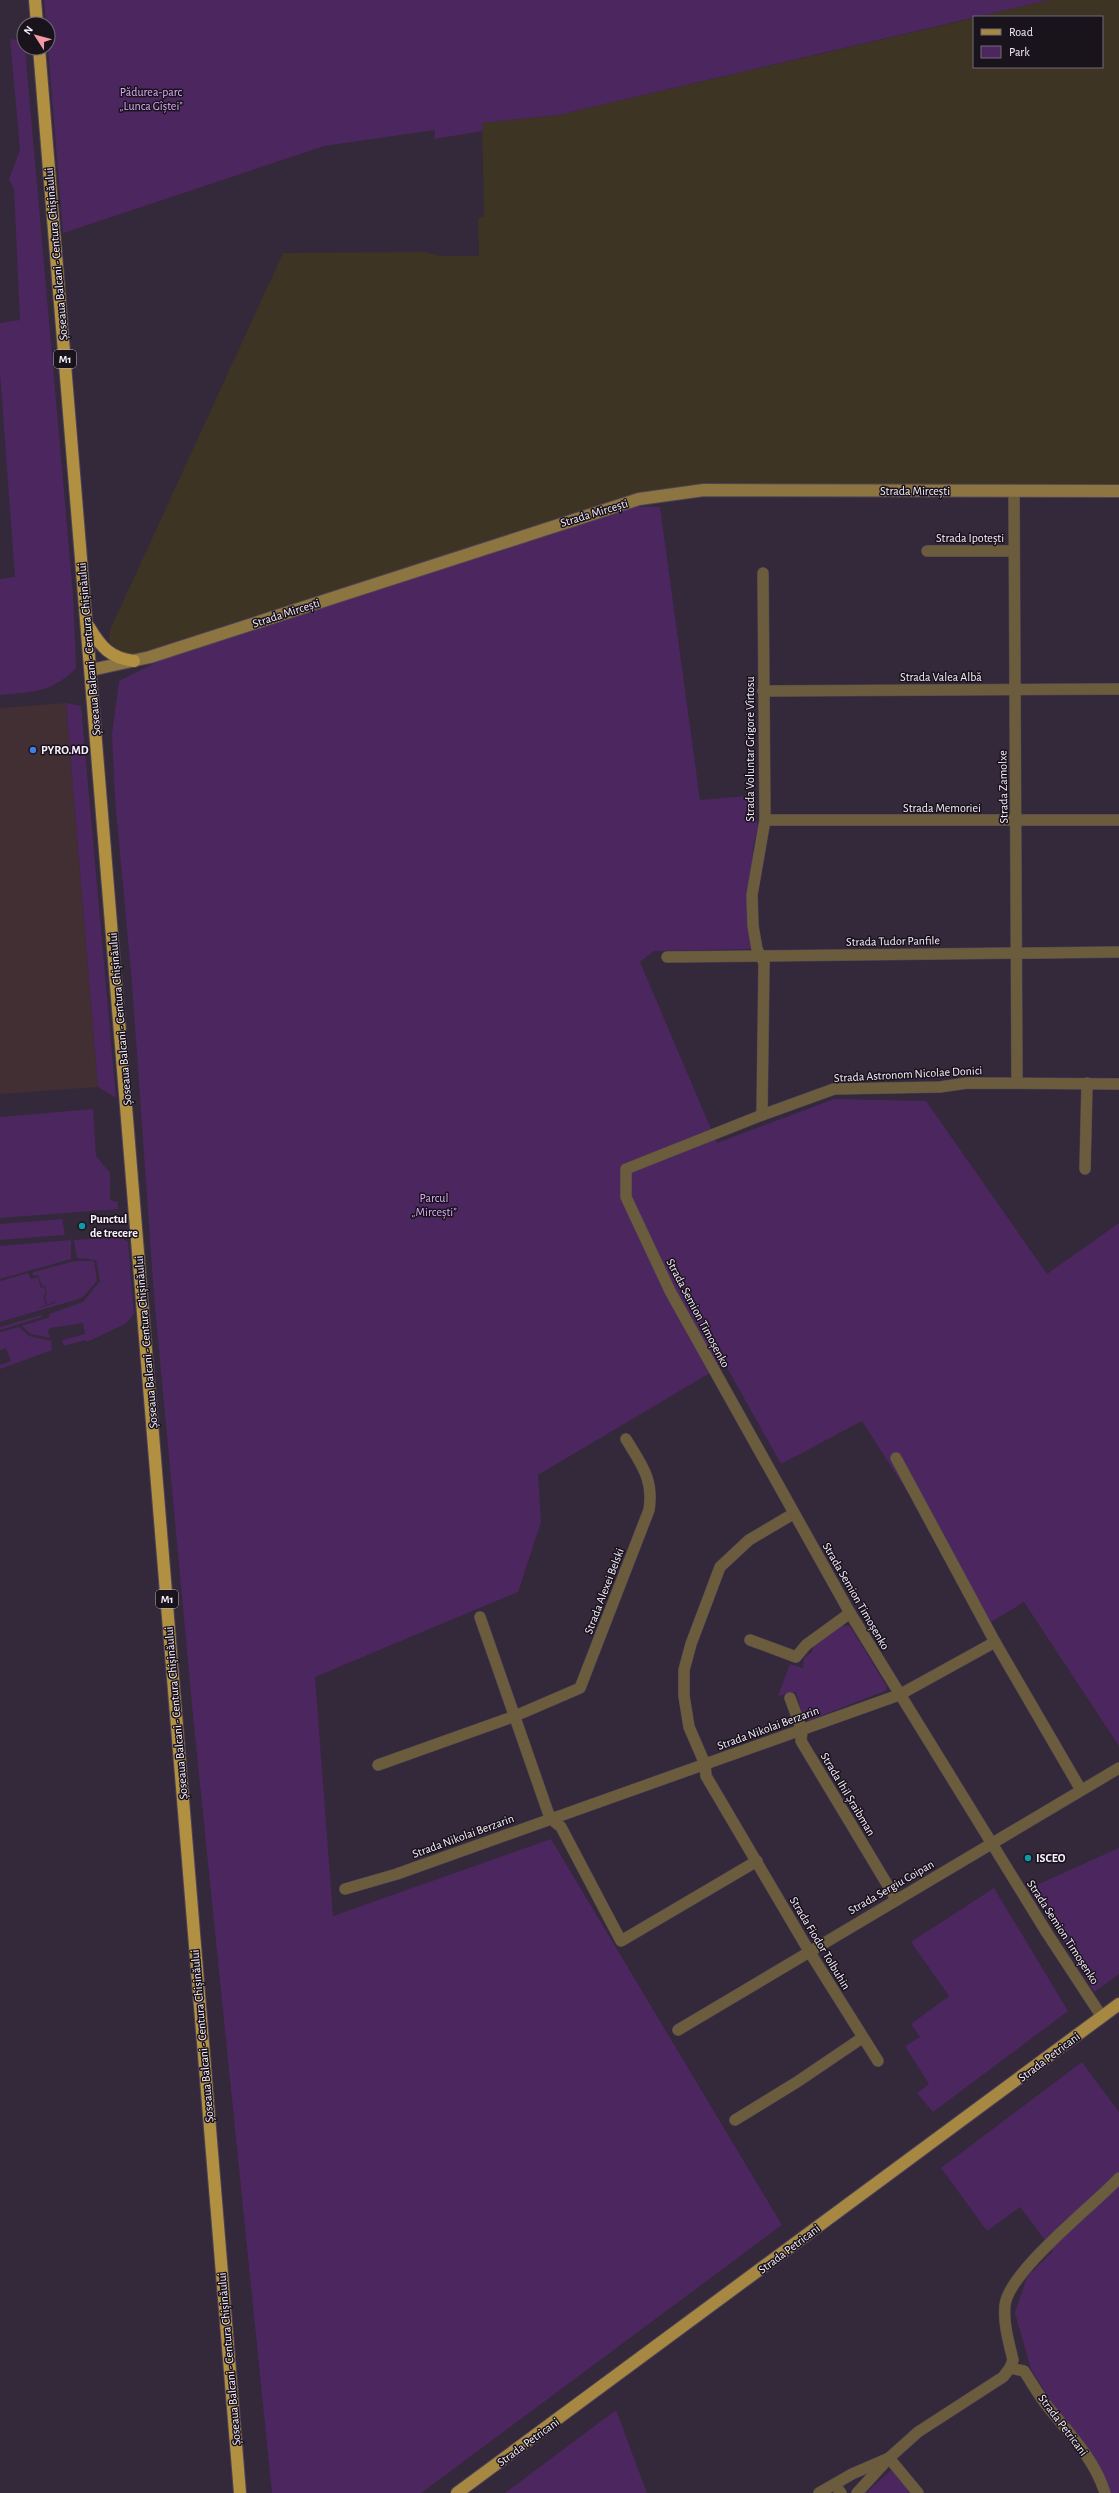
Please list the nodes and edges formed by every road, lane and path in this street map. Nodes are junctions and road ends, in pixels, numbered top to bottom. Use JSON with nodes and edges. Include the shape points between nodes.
{"nodes":[{"id":1,"x":35,"y":0,"type":"edge"},
{"id":2,"x":36,"y":16,"type":"edge"},
{"id":3,"x":40,"y":56,"type":"edge"},
{"id":4,"x":1014,"y":490,"type":"junction"},
{"id":5,"x":1119,"y":491,"type":"edge"},
{"id":6,"x":927,"y":551,"type":"dead end"},
{"id":7,"x":1014,"y":551,"type":"junction"},
{"id":8,"x":763,"y":573,"type":"dead end"},
{"id":9,"x":87,"y":623,"type":"junction"},
{"id":10,"x":134,"y":661,"type":"junction"},
{"id":11,"x":91,"y":670,"type":"junction"},
{"id":12,"x":1014,"y":689,"type":"junction"},
{"id":13,"x":1119,"y":689,"type":"edge"},
{"id":14,"x":764,"y":691,"type":"junction"},
{"id":15,"x":765,"y":820,"type":"junction"},
{"id":16,"x":1119,"y":820,"type":"edge"},
{"id":17,"x":1016,"y":821,"type":"junction"},
{"id":18,"x":1016,"y":952,"type":"junction"},
{"id":19,"x":1119,"y":952,"type":"edge"},
{"id":20,"x":761,"y":956,"type":"junction"},
{"id":21,"x":667,"y":957,"type":"dead end"},
{"id":22,"x":1017,"y":1082,"type":"junction"},
{"id":23,"x":1087,"y":1083,"type":"junction"},
{"id":24,"x":1119,"y":1084,"type":"edge"},
{"id":25,"x":762,"y":1114,"type":"junction"},
{"id":26,"x":626,"y":1169,"type":"joint"},
{"id":27,"x":1085,"y":1169,"type":"dead end"},
{"id":28,"x":626,"y":1439,"type":"dead end"},
{"id":29,"x":896,"y":1458,"type":"dead end"},
{"id":30,"x":793,"y":1514,"type":"junction"},
{"id":31,"x":850,"y":1613,"type":"junction"},
{"id":32,"x":480,"y":1617,"type":"dead end"},
{"id":33,"x":750,"y":1640,"type":"dead end"},
{"id":34,"x":995,"y":1642,"type":"junction"},
{"id":35,"x":899,"y":1695,"type":"junction"},
{"id":36,"x":790,"y":1698,"type":"dead end"},
{"id":37,"x":515,"y":1716,"type":"junction"},
{"id":38,"x":802,"y":1730,"type":"junction"},
{"id":39,"x":704,"y":1764,"type":"junction"},
{"id":40,"x":378,"y":1765,"type":"dead end"},
{"id":41,"x":1119,"y":1768,"type":"edge"},
{"id":42,"x":1081,"y":1790,"type":"junction"},
{"id":43,"x":550,"y":1818,"type":"junction"},
{"id":44,"x":992,"y":1844,"type":"junction"},
{"id":45,"x":757,"y":1861,"type":"junction"},
{"id":46,"x":345,"y":1889,"type":"dead end"},
{"id":47,"x":896,"y":1899,"type":"junction"},
{"id":48,"x":808,"y":1951,"type":"junction"},
{"id":49,"x":1119,"y":2004,"type":"edge"},
{"id":50,"x":1102,"y":2017,"type":"junction"},
{"id":51,"x":678,"y":2030,"type":"dead end"},
{"id":52,"x":862,"y":2038,"type":"junction"},
{"id":53,"x":878,"y":2061,"type":"dead end"},
{"id":54,"x":735,"y":2120,"type":"dead end"},
{"id":55,"x":1119,"y":2178,"type":"edge"},
{"id":56,"x":1010,"y":2368,"type":"junction"},
{"id":57,"x":889,"y":2458,"type":"junction"},
{"id":58,"x":838,"y":2489,"type":"edge"},
{"id":59,"x":240,"y":2493,"type":"edge"},
{"id":60,"x":457,"y":2493,"type":"edge"},
{"id":61,"x":819,"y":2493,"type":"edge"},
{"id":62,"x":857,"y":2493,"type":"edge"},
{"id":63,"x":918,"y":2493,"type":"edge"},
{"id":64,"x":1105,"y":2493,"type":"edge"}],
"edges":[{"from":1,"to":2,"type":"highway"},
{"from":3,"to":9,"type":"highway","name":"Șoseaua Balcani - Centura Chișinăului","number":"M1"},
{"from":4,"to":5,"type":"main road","name":"Strada Mircești"},
{"from":4,"to":7,"type":"street","name":"Strada Zamolxe"},
{"from":4,"to":10,"type":"main road","name":"Strada Mircești","via":[[704,490],[639,499]]},
{"from":6,"to":7,"type":"street","name":"Strada Ipotești"},
{"from":7,"to":12,"type":"street","name":"Strada Zamolxe"},
{"from":8,"to":14,"type":"street","name":"Strada Voluntar Grigore Vîrtosu"},
{"from":9,"to":10,"type":"highway","via":[[108,653]]},
{"from":9,"to":11,"type":"highway","name":"Șoseaua Balcani - Centura Chișinăului","number":"M1"},
{"from":10,"to":11,"type":"main road","name":"Strada Mircești"},
{"from":11,"to":59,"type":"highway","name":"Șoseaua Balcani - Centura Chișinăului","number":"M1"},
{"from":12,"to":13,"type":"street","name":"Strada Valea Albă"},
{"from":12,"to":14,"type":"street","name":"Strada Valea Albă"},
{"from":12,"to":17,"type":"street","name":"Strada Zamolxe"},
{"from":14,"to":15,"type":"street","name":"Strada Voluntar Grigore Vîrtosu"},
{"from":15,"to":17,"type":"street","name":"Strada Memoriei"},
{"from":15,"to":20,"type":"street","name":"Strada Voluntar Grigore Vîrtosu","via":[[752,895],[753,926],[757,949]]},
{"from":16,"to":17,"type":"street","name":"Strada Memoriei"},
{"from":17,"to":18,"type":"street","name":"Strada Zamolxe"},
{"from":18,"to":19,"type":"street","name":"Strada Tudor Panfile"},
{"from":18,"to":20,"type":"street","name":"Strada Tudor Panfile"},
{"from":18,"to":22,"type":"street","name":"Strada Zamolxe"},
{"from":20,"to":21,"type":"street","name":"Strada Tudor Panfile"},
{"from":20,"to":25,"type":"street","name":"Strada Voluntar Grigore Vîrtosu","via":[[764,963]]},
{"from":22,"to":23,"type":"street","name":"Strada Astronom Nicolae Donici"},
{"from":22,"to":25,"type":"street","name":"Strada Astronom Nicolae Donici","via":[[834,1089]]},
{"from":23,"to":24,"type":"street","name":"Strada Astronom Nicolae Donici"},
{"from":23,"to":27,"type":"street"},
{"from":25,"to":26,"type":"street","name":"Strada Astronom Nicolae Donici"},
{"from":26,"to":30,"type":"street","name":"Strada Semion Timoșenko","via":[[626,1196],[670,1291]]},
{"from":28,"to":37,"type":"street","name":"Strada Alexei Belski","via":[[650,1481],[650,1510],[580,1688]]},
{"from":29,"to":34,"type":"street"},
{"from":30,"to":31,"type":"street","name":"Strada Semion Timoșenko"},
{"from":30,"to":39,"type":"street","name":"Strada Fiodor Tolbuhin","via":[[749,1540],[720,1567],[691,1644],[684,1670],[686,1714]]},
{"from":31,"to":33,"type":"street","via":[[806,1645],[796,1657]]},
{"from":31,"to":35,"type":"street","name":"Strada Semion Timoșenko"},
{"from":32,"to":37,"type":"street"},
{"from":34,"to":35,"type":"street","name":"Strada Nikolai Berzarin"},
{"from":34,"to":42,"type":"street"},
{"from":35,"to":38,"type":"street","name":"Strada Nikolai Berzarin"},
{"from":35,"to":44,"type":"street","name":"Strada Semion Timoșenko"},
{"from":36,"to":38,"type":"street","name":"Strada Ihil Șraibman"},
{"from":37,"to":40,"type":"street","name":"Strada Alexei Belski"},
{"from":37,"to":43,"type":"street"},
{"from":38,"to":39,"type":"street","name":"Strada Nikolai Berzarin"},
{"from":38,"to":47,"type":"street","name":"Strada Ihil Șraibman","via":[[801,1741]]},
{"from":39,"to":43,"type":"street","name":"Strada Nikolai Berzarin"},
{"from":39,"to":45,"type":"street","name":"Strada Fiodor Tolbuhin","via":[[706,1776]]},
{"from":41,"to":42,"type":"street","name":"Strada Sergiu Coipan"},
{"from":42,"to":44,"type":"street","name":"Strada Sergiu Coipan"},
{"from":43,"to":45,"type":"street","via":[[561,1828],[621,1941]]},
{"from":43,"to":46,"type":"street","name":"Strada Nikolai Berzarin","via":[[397,1874]]},
{"from":44,"to":47,"type":"street","name":"Strada Sergiu Coipan"},
{"from":44,"to":50,"type":"street","name":"Strada Semion Timoșenko"},
{"from":45,"to":48,"type":"street","name":"Strada Fiodor Tolbuhin"},
{"from":47,"to":48,"type":"street","name":"Strada Sergiu Coipan"},
{"from":48,"to":51,"type":"street","name":"Strada Sergiu Coipan"},
{"from":48,"to":52,"type":"street","name":"Strada Fiodor Tolbuhin"},
{"from":49,"to":50,"type":"main road","name":"Strada Petricani"},
{"from":50,"to":60,"type":"main road","name":"Strada Petricani"},
{"from":52,"to":53,"type":"street","name":"Strada Fiodor Tolbuhin"},
{"from":52,"to":54,"type":"street"},
{"from":55,"to":56,"type":"street","via":[[1035,2259],[1012,2289],[1005,2304],[1013,2360]]},
{"from":56,"to":57,"type":"street","via":[[1002,2377],[918,2432]]},
{"from":56,"to":64,"type":"street","name":"Strada Petricani","via":[[1024,2371],[1047,2407],[1065,2425],[1100,2477]]},
{"from":57,"to":58,"type":"street","via":[[852,2474]]},
{"from":57,"to":62,"type":"street"},
{"from":57,"to":63,"type":"street"},
{"from":58,"to":61,"type":"street"}]}
